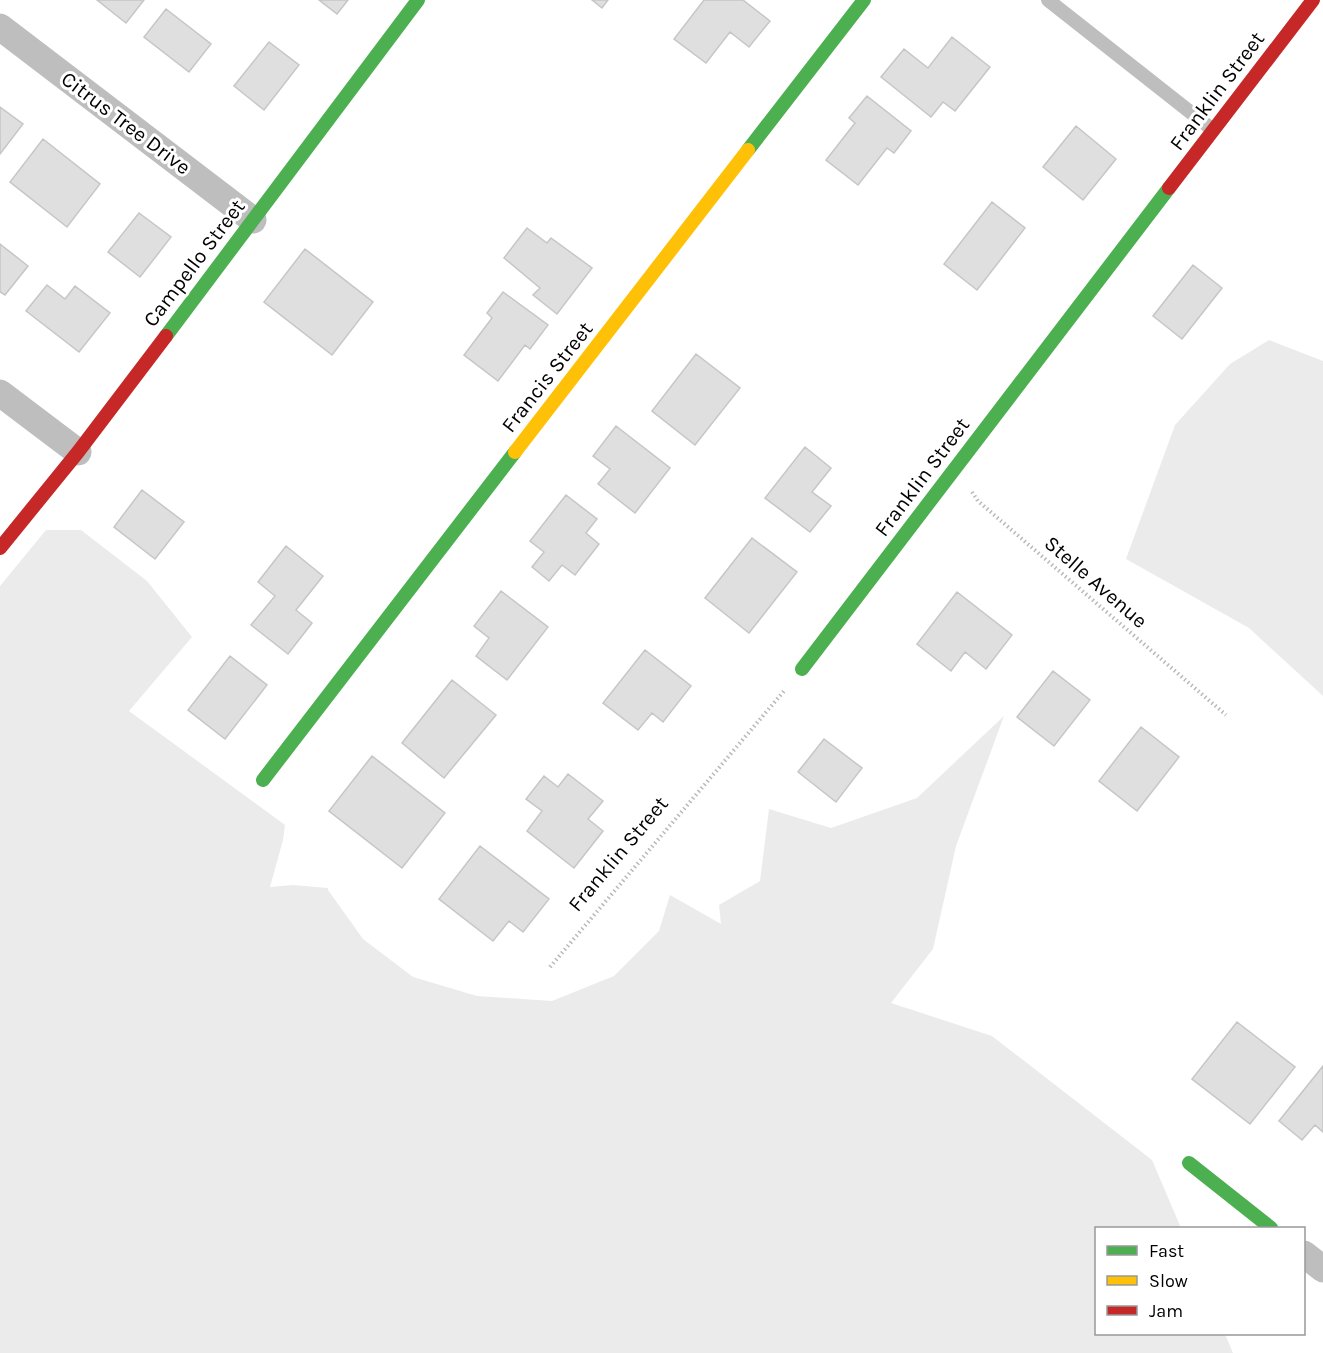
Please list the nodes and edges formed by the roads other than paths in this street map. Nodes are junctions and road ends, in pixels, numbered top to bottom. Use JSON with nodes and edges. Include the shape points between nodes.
{"nodes":[{"id":1,"x":418,"y":0,"type":"edge"},
{"id":2,"x":864,"y":0,"type":"edge"},
{"id":3,"x":1048,"y":0,"type":"edge"},
{"id":4,"x":1313,"y":0,"type":"edge"},
{"id":5,"x":0,"y":27,"type":"edge"},
{"id":6,"x":1213,"y":130,"type":"junction"},
{"id":7,"x":253,"y":220,"type":"junction"},
{"id":8,"x":0,"y":393,"type":"edge"},
{"id":9,"x":78,"y":452,"type":"junction"},
{"id":10,"x":0,"y":548,"type":"edge"},
{"id":11,"x":802,"y":669,"type":"road end"},
{"id":12,"x":263,"y":780,"type":"dead end"},
{"id":13,"x":1189,"y":1163,"type":"dead end"},
{"id":14,"x":1270,"y":1227,"type":"edge"},
{"id":15,"x":1305,"y":1255,"type":"edge"},
{"id":16,"x":1323,"y":1269,"type":"edge"}],
"edges":[{"from":1,"to":7,"type":"street","name":"Campello Street"},
{"from":2,"to":12,"type":"street","name":"Francis Street"},
{"from":3,"to":6,"type":"lane"},
{"from":4,"to":6,"type":"street","name":"Franklin Street"},
{"from":5,"to":7,"type":"street","name":"Citrus Tree Drive"},
{"from":6,"to":11,"type":"street","name":"Franklin Street"},
{"from":7,"to":9,"type":"street","name":"Campello Street"},
{"from":8,"to":9,"type":"street"},
{"from":9,"to":10,"type":"street","name":"Campello Street"},
{"from":13,"to":14,"type":"street"},
{"from":15,"to":16,"type":"street"}]}
